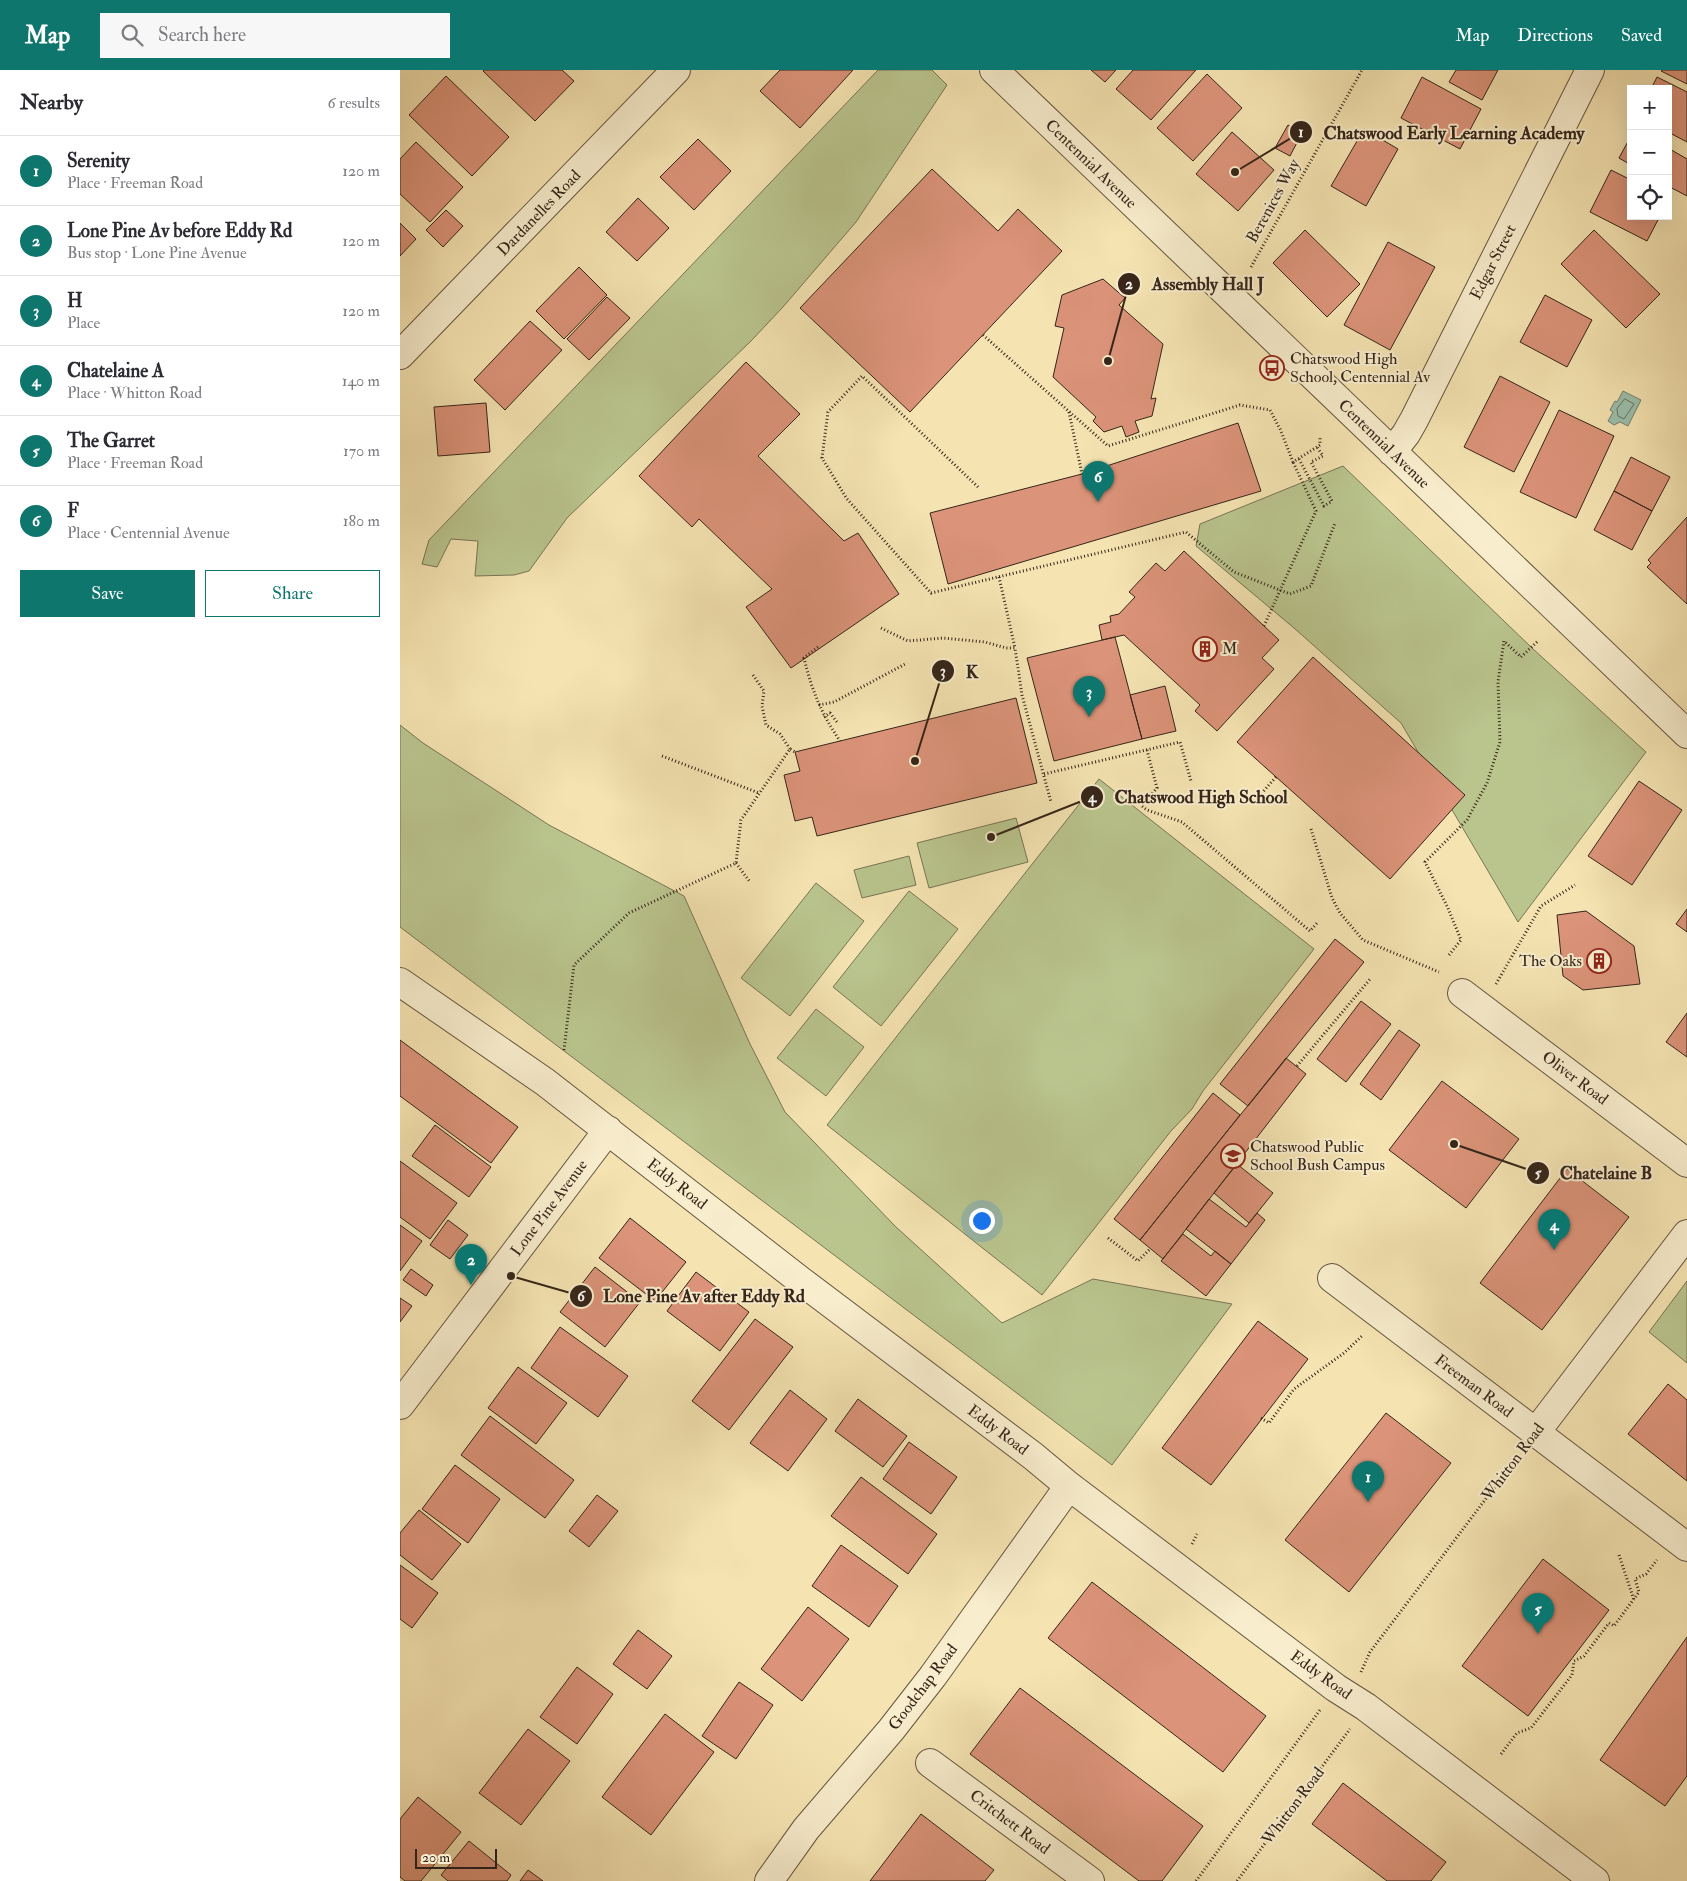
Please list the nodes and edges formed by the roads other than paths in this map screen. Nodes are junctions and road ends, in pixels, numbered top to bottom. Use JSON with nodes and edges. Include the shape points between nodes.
{"nodes":[{"id":1,"x":676,"y":70,"type":"edge"},
{"id":2,"x":994,"y":70,"type":"edge"},
{"id":3,"x":1590,"y":70,"type":"edge"},
{"id":4,"x":400,"y":355,"type":"edge"},
{"id":5,"x":1392,"y":452,"type":"junction"},
{"id":6,"x":1687,"y":734,"type":"edge"},
{"id":7,"x":400,"y":982,"type":"edge"},
{"id":8,"x":1462,"y":993,"type":"dead end"},
{"id":9,"x":608,"y":1130,"type":"junction"},
{"id":10,"x":1687,"y":1163,"type":"edge"},
{"id":11,"x":1687,"y":1234,"type":"edge"},
{"id":12,"x":1332,"y":1278,"type":"dead end"},
{"id":13,"x":400,"y":1405,"type":"edge"},
{"id":14,"x":1536,"y":1432,"type":"junction"},
{"id":15,"x":1069,"y":1486,"type":"junction"},
{"id":16,"x":1687,"y":1548,"type":"edge"},
{"id":17,"x":930,"y":1763,"type":"dead end"},
{"id":18,"x":769,"y":1881,"type":"edge"},
{"id":19,"x":1090,"y":1881,"type":"edge"},
{"id":20,"x":1595,"y":1881,"type":"edge"}],
"edges":[{"from":1,"to":4,"type":"street","name":"Dardanelles Road"},
{"from":2,"to":5,"type":"street","name":"Centennial Avenue"},
{"from":3,"to":5,"type":"street","name":"Edgar Street","via":[[1414,420]]},
{"from":5,"to":6,"type":"street","name":"Centennial Avenue"},
{"from":7,"to":9,"type":"street","name":"Eddy Road","via":[[545,1082]]},
{"from":8,"to":10,"type":"street","name":"Oliver Road"},
{"from":9,"to":13,"type":"street","name":"Lone Pine Avenue"},
{"from":9,"to":15,"type":"street","name":"Eddy Road"},
{"from":11,"to":14,"type":"street","name":"Whitton Road"},
{"from":12,"to":14,"type":"street","name":"Freeman Road"},
{"from":14,"to":16,"type":"street","name":"Freeman Road"},
{"from":15,"to":18,"type":"street","name":"Goodchap Road","via":[[933,1676],[806,1829]]},
{"from":15,"to":20,"type":"street","name":"Eddy Road"},
{"from":17,"to":19,"type":"street","name":"Critchett Road"}]}
